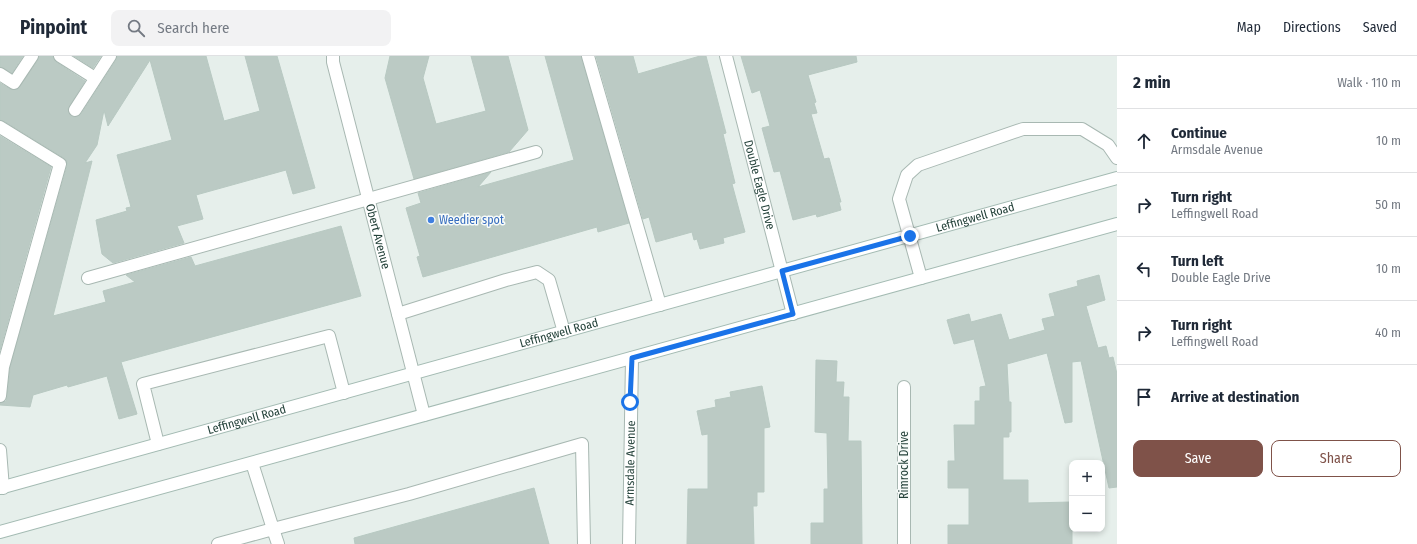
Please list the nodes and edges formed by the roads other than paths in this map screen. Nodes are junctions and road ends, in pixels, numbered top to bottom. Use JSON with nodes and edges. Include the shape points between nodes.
{"nodes":[{"id":1,"x":32,"y":56,"type":"edge"},
{"id":2,"x":60,"y":56,"type":"edge"},
{"id":3,"x":110,"y":56,"type":"edge"},
{"id":4,"x":333,"y":56,"type":"edge"},
{"id":5,"x":588,"y":56,"type":"edge"},
{"id":6,"x":726,"y":56,"type":"edge"},
{"id":7,"x":0,"y":74,"type":"edge"},
{"id":8,"x":95,"y":78,"type":"junction"},
{"id":9,"x":75,"y":110,"type":"dead end"},
{"id":10,"x":0,"y":127,"type":"edge"},
{"id":11,"x":536,"y":152,"type":"dead end"},
{"id":12,"x":1117,"y":158,"type":"edge"},
{"id":13,"x":1117,"y":178,"type":"edge"},
{"id":14,"x":368,"y":199,"type":"junction"},
{"id":15,"x":1117,"y":224,"type":"edge"},
{"id":16,"x":910,"y":236,"type":"junction"},
{"id":17,"x":782,"y":271,"type":"junction"},
{"id":18,"x":88,"y":278,"type":"dead end"},
{"id":19,"x":921,"y":278,"type":"junction"},
{"id":20,"x":660,"y":305,"type":"junction"},
{"id":21,"x":398,"y":314,"type":"junction"},
{"id":22,"x":793,"y":314,"type":"junction"},
{"id":23,"x":564,"y":332,"type":"junction"},
{"id":24,"x":632,"y":358,"type":"junction"},
{"id":25,"x":413,"y":374,"type":"junction"},
{"id":26,"x":904,"y":387,"type":"dead end"},
{"id":27,"x":344,"y":393,"type":"junction"},
{"id":28,"x":0,"y":396,"type":"edge"},
{"id":29,"x":424,"y":415,"type":"junction"},
{"id":30,"x":158,"y":444,"type":"junction"},
{"id":31,"x":0,"y":450,"type":"edge"},
{"id":32,"x":252,"y":463,"type":"junction"},
{"id":33,"x":1,"y":488,"type":"edge"},
{"id":34,"x":273,"y":529,"type":"junction"},
{"id":35,"x":0,"y":532,"type":"edge"},
{"id":36,"x":218,"y":544,"type":"edge"},
{"id":37,"x":278,"y":544,"type":"edge"},
{"id":38,"x":584,"y":544,"type":"edge"},
{"id":39,"x":629,"y":544,"type":"edge"},
{"id":40,"x":904,"y":544,"type":"edge"}],
"edges":[{"from":1,"to":7,"type":"main road","via":[[14,83]]},
{"from":2,"to":8,"type":"main road"},
{"from":3,"to":8,"type":"main road"},
{"from":4,"to":14,"type":"main road","name":"Obert Avenue"},
{"from":5,"to":20,"type":"main road"},
{"from":6,"to":17,"type":"main road","name":"Double Eagle Drive"},
{"from":8,"to":9,"type":"main road"},
{"from":10,"to":28,"type":"main road","via":[[60,164],[2,367]]},
{"from":11,"to":14,"type":"main road"},
{"from":12,"to":16,"type":"main road","via":[[1108,145],[1082,129],[1023,129],[918,166],[907,175],[898,199]]},
{"from":13,"to":16,"type":"main road","name":"Leffingwell Road"},
{"from":14,"to":18,"type":"main road"},
{"from":14,"to":21,"type":"main road","name":"Obert Avenue"},
{"from":15,"to":19,"type":"main road"},
{"from":16,"to":17,"type":"main road","name":"Leffingwell Road"},
{"from":16,"to":19,"type":"main road"},
{"from":17,"to":20,"type":"main road","name":"Leffingwell Road"},
{"from":17,"to":22,"type":"main road","name":"Double Eagle Drive"},
{"from":19,"to":22,"type":"main road"},
{"from":20,"to":23,"type":"main road","name":"Leffingwell Road"},
{"from":21,"to":23,"type":"main road","via":[[537,272],[549,280]]},
{"from":21,"to":25,"type":"main road","name":"Obert Avenue"},
{"from":22,"to":24,"type":"main road"},
{"from":23,"to":25,"type":"main road","name":"Leffingwell Road"},
{"from":24,"to":29,"type":"main road"},
{"from":24,"to":39,"type":"main road","name":"Armsdale Avenue"},
{"from":25,"to":27,"type":"main road","name":"Leffingwell Road"},
{"from":25,"to":29,"type":"main road","name":"Obert Avenue"},
{"from":26,"to":40,"type":"main road","name":"Rimrock Drive"},
{"from":27,"to":30,"type":"main road","name":"Leffingwell Road"},
{"from":27,"to":30,"type":"main road","via":[[329,336],[143,384]]},
{"from":29,"to":32,"type":"main road"},
{"from":30,"to":33,"type":"main road","name":"Leffingwell Road"},
{"from":31,"to":33,"type":"main road"},
{"from":32,"to":34,"type":"main road"},
{"from":32,"to":35,"type":"main road"},
{"from":34,"to":36,"type":"main road"},
{"from":34,"to":37,"type":"main road"},
{"from":34,"to":38,"type":"main road","via":[[408,494],[582,444]]}]}
